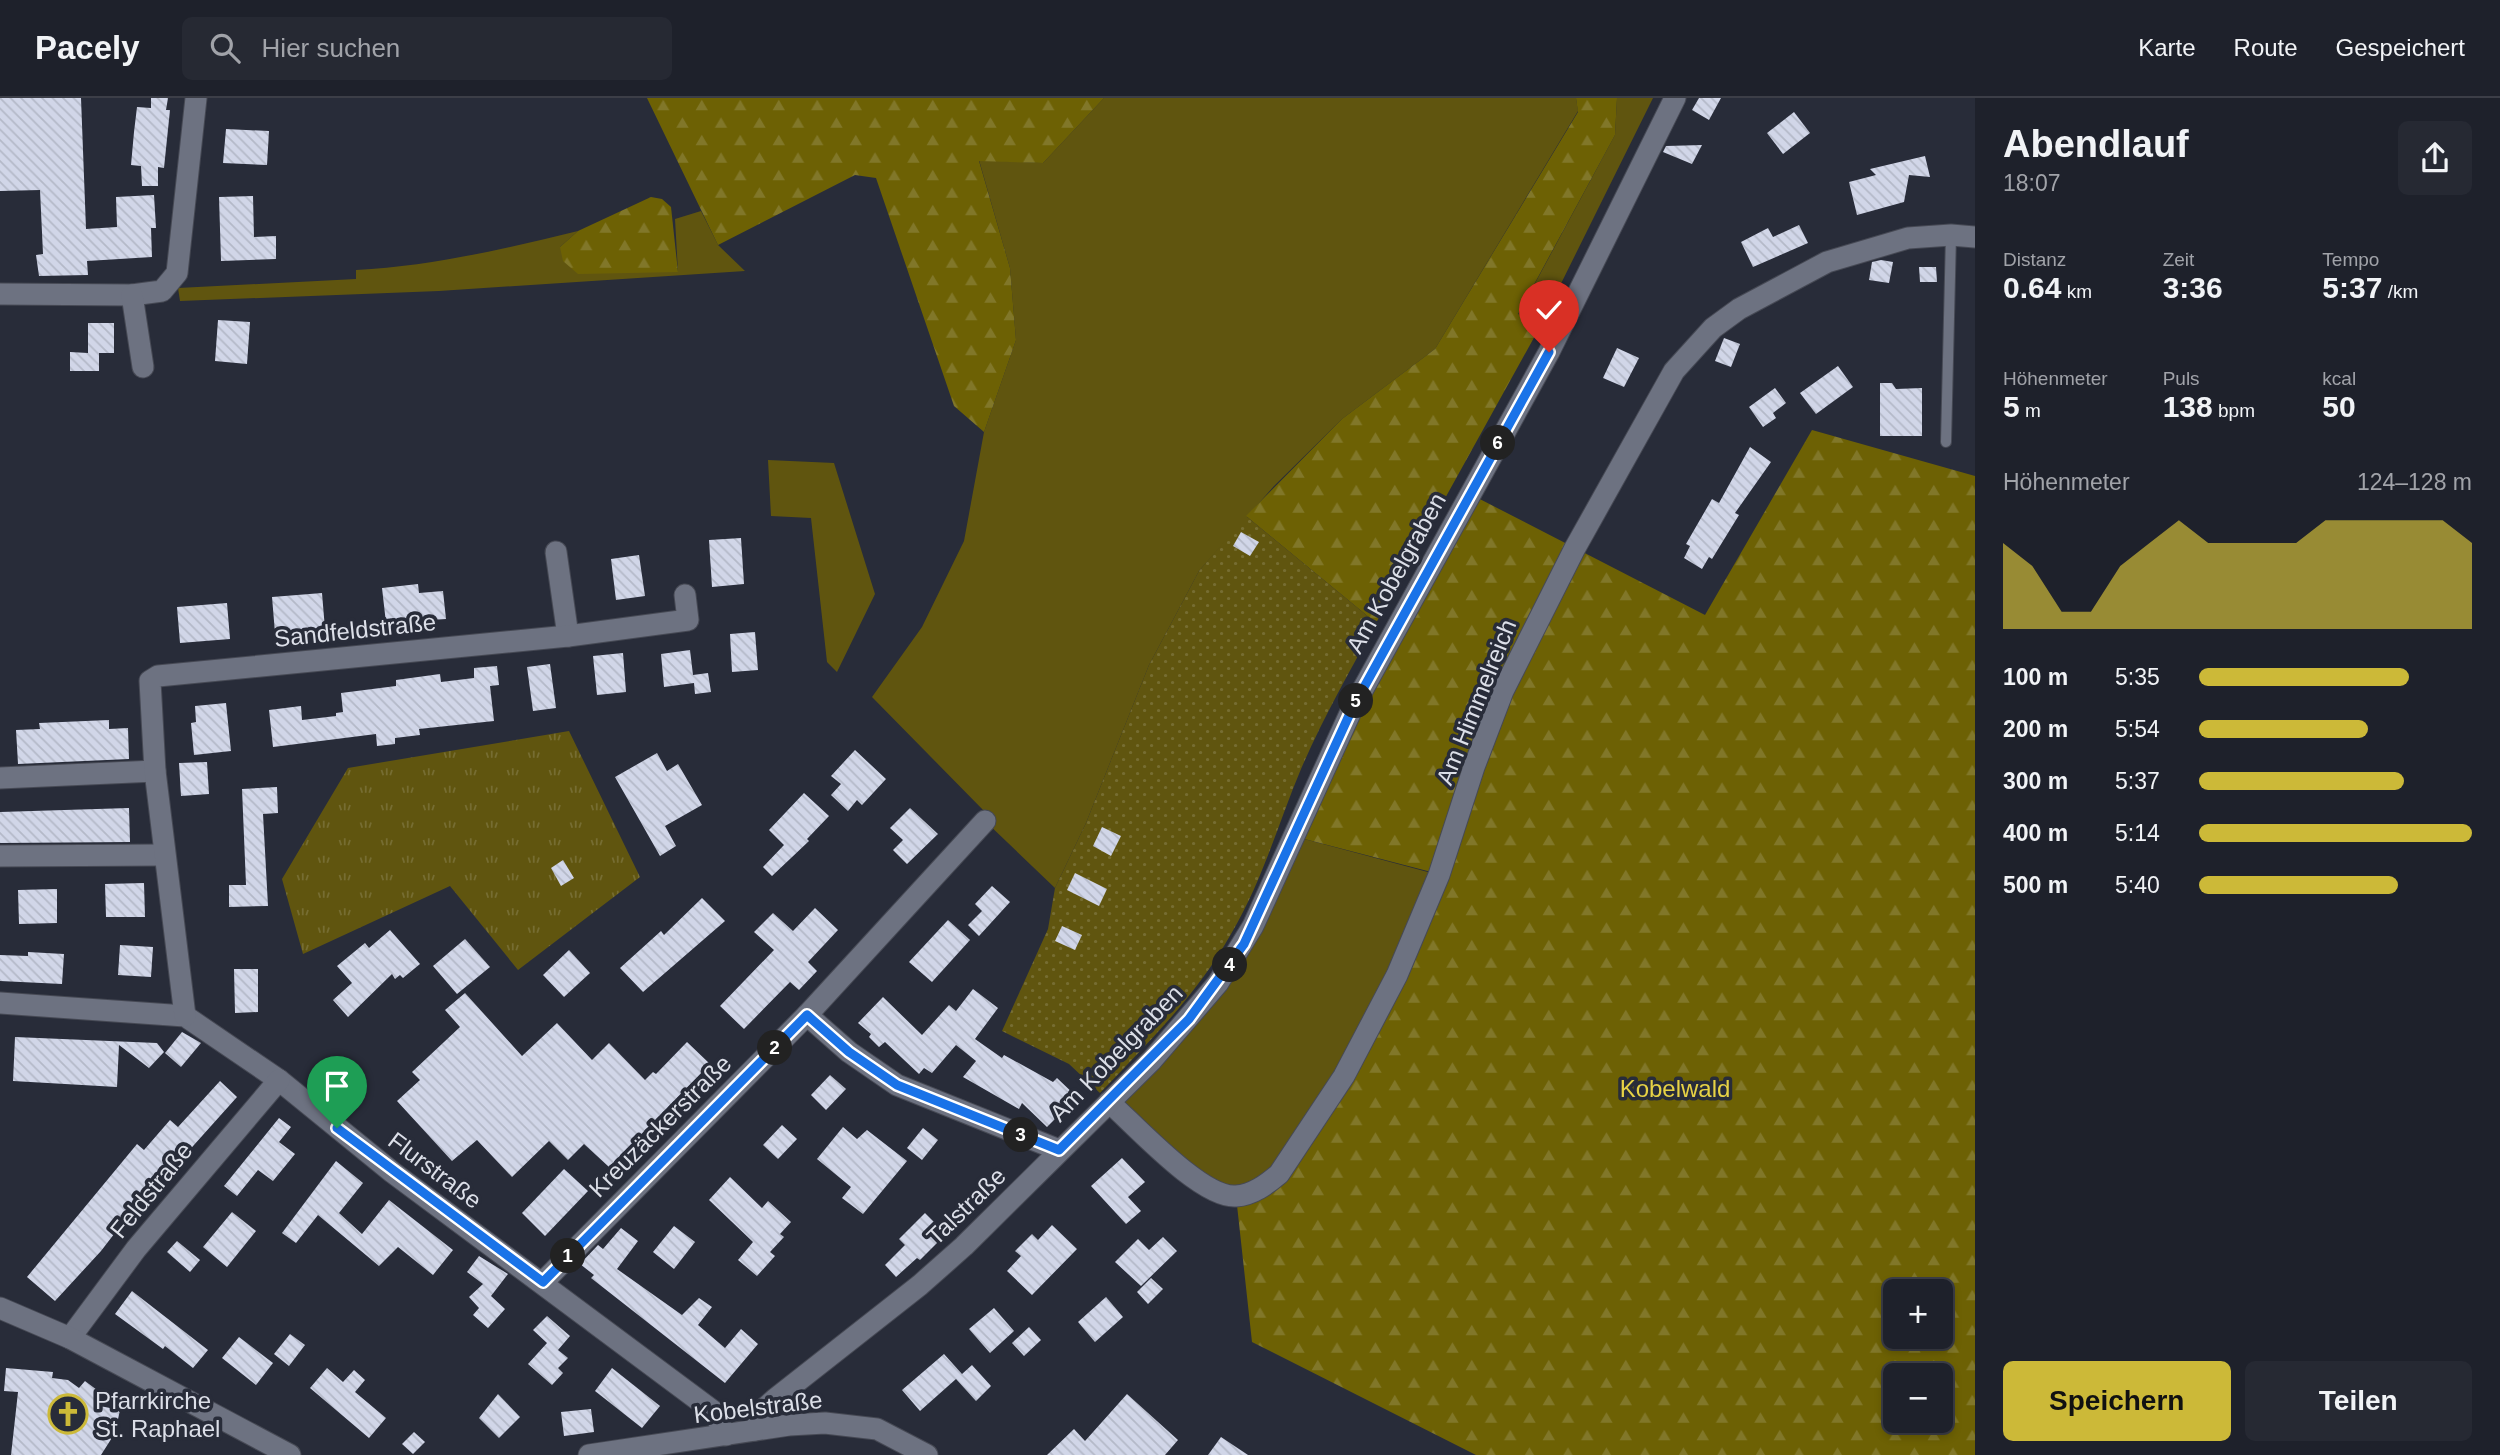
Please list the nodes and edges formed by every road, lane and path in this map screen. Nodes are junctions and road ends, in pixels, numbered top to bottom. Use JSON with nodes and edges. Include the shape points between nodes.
{"nodes":[{"id":1,"x":196,"y":98,"type":"edge"},
{"id":2,"x":1675,"y":98,"type":"edge"},
{"id":3,"x":1951,"y":235,"type":"junction"},
{"id":4,"x":1975,"y":237,"type":"edge"},
{"id":5,"x":0,"y":294,"type":"edge"},
{"id":6,"x":132,"y":295,"type":"junction"},
{"id":7,"x":143,"y":367,"type":"dead end"},
{"id":8,"x":1946,"y":442,"type":"dead end"},
{"id":9,"x":556,"y":552,"type":"dead end"},
{"id":10,"x":685,"y":595,"type":"dead end"},
{"id":11,"x":568,"y":636,"type":"junction"},
{"id":12,"x":155,"y":771,"type":"junction"},
{"id":13,"x":0,"y":778,"type":"edge"},
{"id":14,"x":985,"y":821,"type":"dead end"},
{"id":15,"x":0,"y":856,"type":"edge"},
{"id":16,"x":164,"y":856,"type":"junction"},
{"id":17,"x":0,"y":1003,"type":"edge"},
{"id":18,"x":807,"y":1015,"type":"junction"},
{"id":19,"x":185,"y":1016,"type":"junction"},
{"id":20,"x":279,"y":1080,"type":"junction"},
{"id":21,"x":1109,"y":1102,"type":"junction"},
{"id":22,"x":1059,"y":1150,"type":"junction"},
{"id":23,"x":543,"y":1282,"type":"junction"},
{"id":24,"x":0,"y":1308,"type":"edge"},
{"id":25,"x":70,"y":1338,"type":"junction"},
{"id":26,"x":755,"y":1430,"type":"junction"},
{"id":27,"x":726,"y":1435,"type":"junction"},
{"id":28,"x":621,"y":1453,"type":"edge"},
{"id":29,"x":290,"y":1455,"type":"edge"},
{"id":30,"x":589,"y":1455,"type":"edge"},
{"id":31,"x":927,"y":1455,"type":"edge"}],
"edges":[{"from":1,"to":6,"type":"street","via":[[177,273],[162,291]]},
{"from":2,"to":21,"type":"street","name":"Am Kobelgraben","via":[[1549,352],[1352,709],[1244,944],[1189,1019]]},
{"from":3,"to":4,"type":"street","name":"Am Himmelreich"},
{"from":3,"to":8,"type":"lane"},
{"from":3,"to":21,"type":"street","name":"Am Himmelreich","via":[[1880,244],[1800,275],[1713,328],[1674,371],[1513,669],[1435,885],[1391,987],[1344,1076],[1279,1174],[1266,1185],[1236,1196],[1212,1191]]},
{"from":5,"to":6,"type":"street"},
{"from":6,"to":7,"type":"street"},
{"from":9,"to":11,"type":"street"},
{"from":10,"to":11,"type":"street","name":"Sandfeldstraße","via":[[688,620]]},
{"from":11,"to":12,"type":"street","name":"Sandfeldstraße","via":[[158,676],[150,681]]},
{"from":12,"to":13,"type":"street"},
{"from":12,"to":16,"type":"street"},
{"from":14,"to":18,"type":"street","name":"Kreuzäckerstraße"},
{"from":15,"to":16,"type":"street"},
{"from":16,"to":19,"type":"street"},
{"from":17,"to":19,"type":"street"},
{"from":18,"to":22,"type":"street","name":"Talstraße","via":[[897,1085]]},
{"from":18,"to":23,"type":"street","name":"Kreuzäckerstraße"},
{"from":19,"to":20,"type":"street","name":"Flurstraße"},
{"from":20,"to":23,"type":"street","name":"Flurstraße","via":[[392,1171]]},
{"from":20,"to":25,"type":"street","name":"Feldstraße","via":[[136,1249]]},
{"from":21,"to":22,"type":"street","name":"Am Kobelgraben"},
{"from":22,"to":26,"type":"street","name":"Talstraße","via":[[925,1281],[765,1408]]},
{"from":23,"to":27,"type":"street","name":"Flurstraße","via":[[713,1411]]},
{"from":24,"to":25,"type":"street"},
{"from":25,"to":29,"type":"street"},
{"from":26,"to":27,"type":"street","name":"Kobelstraße"},
{"from":26,"to":31,"type":"street","name":"Kobelstraße","via":[[801,1424],[855,1425],[896,1437]]},
{"from":27,"to":28,"type":"street","name":"Kobelstraße"},
{"from":28,"to":30,"type":"street","name":"Kobelstraße"}]}
